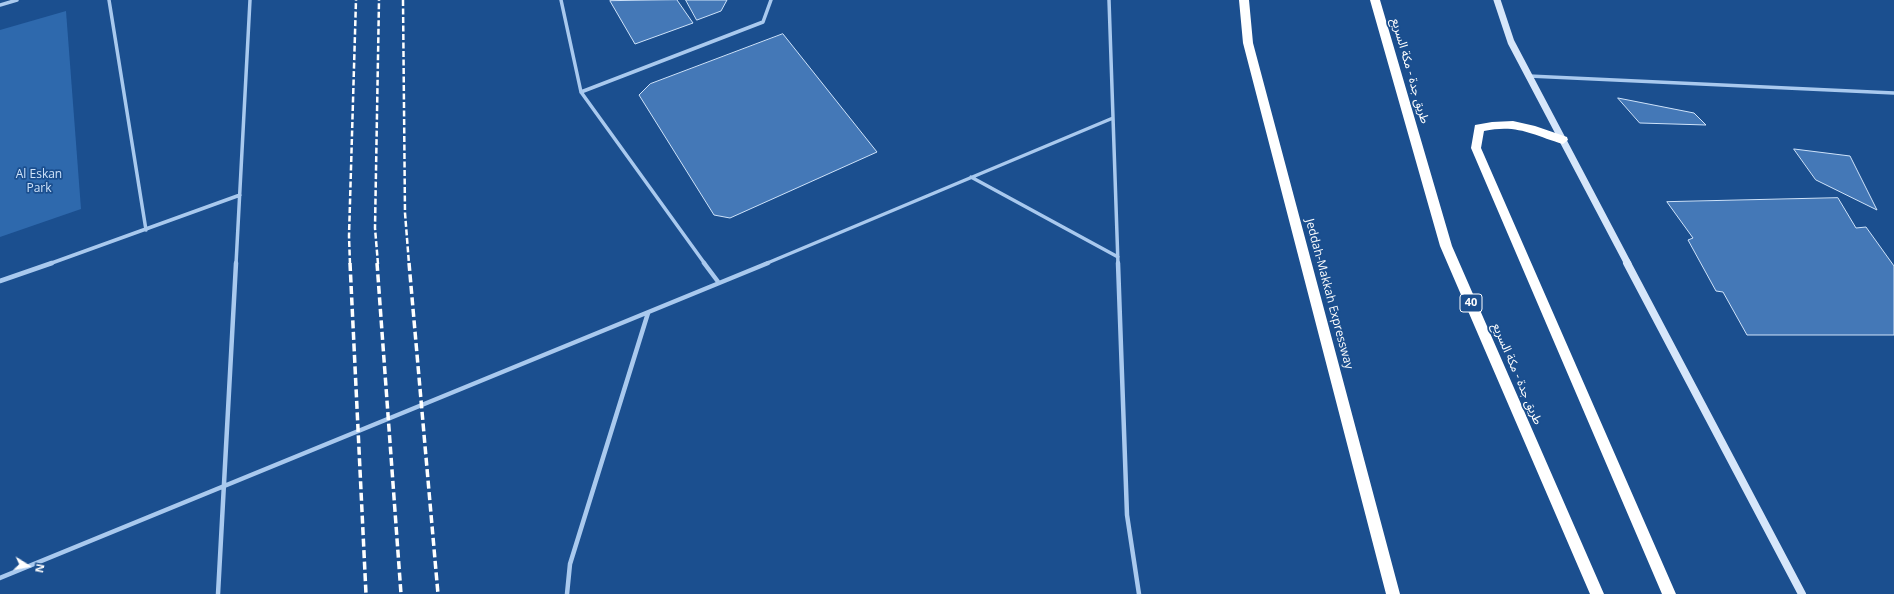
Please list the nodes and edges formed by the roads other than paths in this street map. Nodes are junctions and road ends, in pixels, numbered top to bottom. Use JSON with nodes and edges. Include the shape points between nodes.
{"nodes":[{"id":1,"x":17,"y":0,"type":"edge"},
{"id":2,"x":108,"y":0,"type":"edge"},
{"id":3,"x":250,"y":0,"type":"edge"},
{"id":4,"x":561,"y":0,"type":"edge"},
{"id":5,"x":770,"y":0,"type":"edge"},
{"id":6,"x":1109,"y":0,"type":"edge"},
{"id":7,"x":1244,"y":0,"type":"edge"},
{"id":8,"x":1375,"y":0,"type":"edge"},
{"id":9,"x":1497,"y":0,"type":"edge"},
{"id":10,"x":0,"y":5,"type":"edge"},
{"id":11,"x":1529,"y":76,"type":"junction"},
{"id":12,"x":581,"y":92,"type":"junction"},
{"id":13,"x":1894,"y":92,"type":"edge"},
{"id":14,"x":1113,"y":118,"type":"junction"},
{"id":15,"x":1563,"y":140,"type":"junction"},
{"id":16,"x":971,"y":177,"type":"junction"},
{"id":17,"x":240,"y":195,"type":"junction"},
{"id":18,"x":146,"y":230,"type":"junction"},
{"id":19,"x":1118,"y":257,"type":"junction"},
{"id":20,"x":0,"y":281,"type":"edge"},
{"id":21,"x":719,"y":283,"type":"junction"},
{"id":22,"x":648,"y":313,"type":"junction"},
{"id":23,"x":224,"y":484,"type":"junction"},
{"id":24,"x":0,"y":578,"type":"edge"},
{"id":25,"x":218,"y":594,"type":"edge"},
{"id":26,"x":567,"y":594,"type":"edge"},
{"id":27,"x":1139,"y":594,"type":"edge"},
{"id":28,"x":1393,"y":594,"type":"edge"},
{"id":29,"x":1597,"y":594,"type":"edge"},
{"id":30,"x":1669,"y":594,"type":"edge"},
{"id":31,"x":1802,"y":594,"type":"edge"}],
"edges":[{"from":1,"to":10,"type":"street"},
{"from":2,"to":18,"type":"street"},
{"from":3,"to":17,"type":"street"},
{"from":4,"to":12,"type":"street"},
{"from":5,"to":12,"type":"street","via":[[763,22]]},
{"from":6,"to":14,"type":"street"},
{"from":7,"to":28,"type":"highway","name":"Jeddah-Makkah Expressway","via":[[1248,44]]},
{"from":8,"to":29,"type":"highway","name":"طريق جدة - مكة السريع","number":"40","via":[[1446,246]]},
{"from":9,"to":11,"type":"main road","via":[[1510,42]]},
{"from":11,"to":13,"type":"street"},
{"from":11,"to":15,"type":"main road"},
{"from":12,"to":21,"type":"street"},
{"from":14,"to":16,"type":"street"},
{"from":14,"to":19,"type":"street"},
{"from":15,"to":30,"type":"highway","via":[[1525,126],[1499,124],[1479,128],[1476,148]]},
{"from":15,"to":31,"type":"main road"},
{"from":16,"to":19,"type":"street"},
{"from":16,"to":21,"type":"street"},
{"from":17,"to":18,"type":"street"},
{"from":17,"to":23,"type":"street"},
{"from":18,"to":20,"type":"street"},
{"from":19,"to":27,"type":"street","via":[[1127,515]]},
{"from":21,"to":22,"type":"street"},
{"from":22,"to":23,"type":"street"},
{"from":22,"to":26,"type":"street","via":[[570,564]]},
{"from":23,"to":24,"type":"street"},
{"from":23,"to":25,"type":"street"}]}
